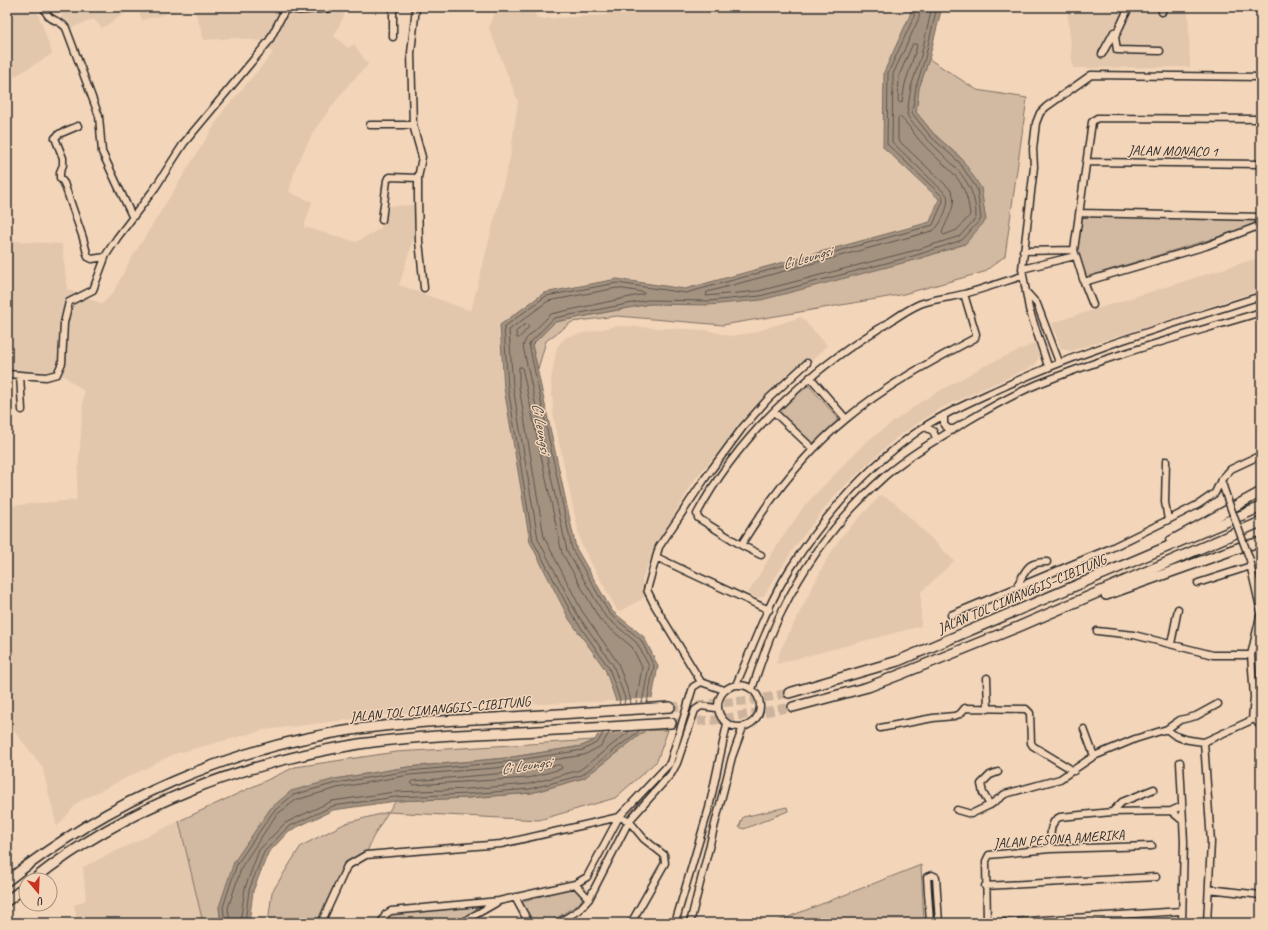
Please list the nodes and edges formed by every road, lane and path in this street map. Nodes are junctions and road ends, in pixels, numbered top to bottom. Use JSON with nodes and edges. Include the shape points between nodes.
{"nodes":[{"id":1,"x":44,"y":7,"type":"edge"},
{"id":2,"x":328,"y":7,"type":"edge"},
{"id":3,"x":393,"y":7,"type":"edge"},
{"id":4,"x":416,"y":7,"type":"edge"},
{"id":5,"x":1125,"y":7,"type":"edge"},
{"id":6,"x":1129,"y":7,"type":"edge"},
{"id":7,"x":284,"y":8,"type":"edge"},
{"id":8,"x":393,"y":37,"type":"dead end"},
{"id":9,"x":1160,"y":51,"type":"dead end"},
{"id":10,"x":1102,"y":54,"type":"dead end"},
{"id":11,"x":1261,"y":77,"type":"edge"},
{"id":12,"x":1261,"y":119,"type":"edge"},
{"id":13,"x":370,"y":125,"type":"dead end"},
{"id":14,"x":78,"y":126,"type":"dead end"},
{"id":15,"x":413,"y":126,"type":"junction"},
{"id":16,"x":1086,"y":162,"type":"junction"},
{"id":17,"x":1261,"y":164,"type":"edge"},
{"id":18,"x":418,"y":178,"type":"junction"},
{"id":19,"x":1080,"y":213,"type":"junction"},
{"id":20,"x":132,"y":216,"type":"junction"},
{"id":21,"x":1261,"y":217,"type":"edge"},
{"id":22,"x":382,"y":220,"type":"dead end"},
{"id":23,"x":1261,"y":226,"type":"edge"},
{"id":24,"x":1023,"y":251,"type":"junction"},
{"id":25,"x":1075,"y":253,"type":"junction"},
{"id":26,"x":105,"y":257,"type":"junction"},
{"id":27,"x":1022,"y":269,"type":"junction"},
{"id":28,"x":1022,"y":276,"type":"junction"},
{"id":29,"x":1084,"y":282,"type":"junction"},
{"id":30,"x":424,"y":288,"type":"dead end"},
{"id":31,"x":964,"y":294,"type":"junction"},
{"id":32,"x":1028,"y":294,"type":"junction"},
{"id":33,"x":1261,"y":296,"type":"edge"},
{"id":34,"x":1093,"y":305,"type":"dead end"},
{"id":35,"x":1261,"y":312,"type":"edge"},
{"id":36,"x":1046,"y":326,"type":"junction"},
{"id":37,"x":1036,"y":330,"type":"junction"},
{"id":38,"x":1059,"y":362,"type":"junction"},
{"id":39,"x":807,"y":363,"type":"dead end"},
{"id":40,"x":1048,"y":366,"type":"junction"},
{"id":41,"x":7,"y":374,"type":"edge"},
{"id":42,"x":20,"y":375,"type":"junction"},
{"id":43,"x":810,"y":377,"type":"junction"},
{"id":44,"x":22,"y":410,"type":"dead end"},
{"id":45,"x":774,"y":412,"type":"junction"},
{"id":46,"x":944,"y":415,"type":"junction"},
{"id":47,"x":846,"y":419,"type":"junction"},
{"id":48,"x":925,"y":427,"type":"junction"},
{"id":49,"x":954,"y":429,"type":"junction"},
{"id":50,"x":937,"y":440,"type":"junction"},
{"id":51,"x":813,"y":449,"type":"junction"},
{"id":52,"x":1261,"y":455,"type":"edge"},
{"id":53,"x":1166,"y":461,"type":"dead end"},
{"id":54,"x":1220,"y":480,"type":"junction"},
{"id":55,"x":1261,"y":492,"type":"edge"},
{"id":56,"x":1261,"y":507,"type":"edge"},
{"id":57,"x":1168,"y":520,"type":"junction"},
{"id":58,"x":1261,"y":522,"type":"edge"},
{"id":59,"x":1261,"y":542,"type":"edge"},
{"id":60,"x":741,"y":545,"type":"junction"},
{"id":61,"x":761,"y":555,"type":"dead end"},
{"id":62,"x":656,"y":557,"type":"junction"},
{"id":63,"x":1046,"y":562,"type":"dead end"},
{"id":64,"x":1250,"y":563,"type":"junction"},
{"id":65,"x":1115,"y":570,"type":"junction"},
{"id":66,"x":1017,"y":583,"type":"junction"},
{"id":67,"x":1198,"y":584,"type":"dead end"},
{"id":68,"x":768,"y":610,"type":"junction"},
{"id":69,"x":1178,"y":610,"type":"dead end"},
{"id":70,"x":1261,"y":612,"type":"edge"},
{"id":71,"x":951,"y":615,"type":"dead end"},
{"id":72,"x":1018,"y":627,"type":"junction"},
{"id":73,"x":1097,"y":631,"type":"dead end"},
{"id":74,"x":1171,"y":644,"type":"junction"},
{"id":75,"x":1251,"y":655,"type":"junction"},
{"id":76,"x":987,"y":678,"type":"dead end"},
{"id":77,"x":701,"y":682,"type":"junction"},
{"id":78,"x":736,"y":685,"type":"junction"},
{"id":79,"x":1261,"y":688,"type":"edge"},
{"id":80,"x":752,"y":689,"type":"junction"},
{"id":81,"x":724,"y":690,"type":"junction"},
{"id":82,"x":1254,"y":692,"type":"junction"},
{"id":83,"x":789,"y":693,"type":"tunnel mouth"},
{"id":84,"x":1218,"y":704,"type":"dead end"},
{"id":85,"x":670,"y":707,"type":"tunnel mouth"},
{"id":86,"x":793,"y":707,"type":"tunnel mouth"},
{"id":87,"x":716,"y":708,"type":"junction"},
{"id":88,"x":988,"y":709,"type":"junction"},
{"id":89,"x":1253,"y":717,"type":"junction"},
{"id":90,"x":671,"y":723,"type":"tunnel mouth"},
{"id":91,"x":727,"y":724,"type":"junction"},
{"id":92,"x":744,"y":727,"type":"junction"},
{"id":93,"x":1261,"y":727,"type":"edge"},
{"id":94,"x":880,"y":728,"type":"dead end"},
{"id":95,"x":1084,"y":728,"type":"dead end"},
{"id":96,"x":1167,"y":729,"type":"junction"},
{"id":97,"x":1204,"y":742,"type":"junction"},
{"id":98,"x":1094,"y":756,"type":"junction"},
{"id":99,"x":1180,"y":762,"type":"dead end"},
{"id":100,"x":1074,"y":771,"type":"junction"},
{"id":101,"x":998,"y":772,"type":"dead end"},
{"id":102,"x":1154,"y":789,"type":"dead end"},
{"id":103,"x":990,"y":805,"type":"junction"},
{"id":104,"x":1182,"y":806,"type":"junction"},
{"id":105,"x":957,"y":810,"type":"dead end"},
{"id":106,"x":1171,"y":811,"type":"junction"},
{"id":107,"x":1112,"y":812,"type":"junction"},
{"id":108,"x":619,"y":817,"type":"junction"},
{"id":109,"x":629,"y":821,"type":"junction"},
{"id":110,"x":1183,"y":821,"type":"junction"},
{"id":111,"x":1152,"y":846,"type":"dead end"},
{"id":112,"x":1050,"y":849,"type":"junction"},
{"id":113,"x":45,"y":872,"type":"edge"},
{"id":114,"x":1156,"y":877,"type":"dead end"},
{"id":115,"x":7,"y":881,"type":"edge"},
{"id":116,"x":575,"y":884,"type":"junction"},
{"id":117,"x":985,"y":886,"type":"junction"},
{"id":118,"x":1209,"y":889,"type":"junction"},
{"id":119,"x":18,"y":892,"type":"edge"},
{"id":120,"x":1261,"y":895,"type":"edge"},
{"id":121,"x":515,"y":897,"type":"junction"},
{"id":122,"x":589,"y":898,"type":"junction"},
{"id":123,"x":7,"y":901,"type":"edge"},
{"id":124,"x":499,"y":901,"type":"junction"},
{"id":125,"x":1182,"y":911,"type":"junction"},
{"id":126,"x":676,"y":921,"type":"edge"},
{"id":127,"x":690,"y":922,"type":"edge"},
{"id":128,"x":321,"y":923,"type":"edge"},
{"id":129,"x":381,"y":923,"type":"edge"},
{"id":130,"x":461,"y":923,"type":"edge"},
{"id":131,"x":529,"y":923,"type":"edge"},
{"id":132,"x":558,"y":923,"type":"edge"},
{"id":133,"x":631,"y":923,"type":"edge"},
{"id":134,"x":930,"y":923,"type":"edge"},
{"id":135,"x":939,"y":923,"type":"edge"},
{"id":136,"x":987,"y":923,"type":"edge"},
{"id":137,"x":996,"y":923,"type":"edge"},
{"id":138,"x":1182,"y":923,"type":"edge"},
{"id":139,"x":1207,"y":923,"type":"edge"}],
"edges":[{"from":1,"to":20,"type":"street","via":[[48,17],[66,28],[99,116],[102,152]]},
{"from":2,"to":7,"type":"highway"},
{"from":3,"to":8,"type":"street"},
{"from":4,"to":15,"type":"street","via":[[411,53]]},
{"from":5,"to":10,"type":"street"},
{"from":6,"to":9,"type":"street","via":[[1115,37],[1117,50]]},
{"from":7,"to":20,"type":"street","via":[[269,41],[184,143],[149,197]]},
{"from":11,"to":24,"type":"street","via":[[1092,75],[1046,106],[1036,123],[1034,167]]},
{"from":12,"to":16,"type":"street","via":[[1097,118],[1092,122]]},
{"from":13,"to":15,"type":"street"},
{"from":14,"to":26,"type":"street","via":[[56,135],[63,158],[60,176],[88,257]]},
{"from":15,"to":18,"type":"street","via":[[422,157]]},
{"from":16,"to":17,"type":"street","name":"JALAN MONACO 1"},
{"from":16,"to":19,"type":"street"},
{"from":18,"to":22,"type":"street","via":[[390,177],[387,180]]},
{"from":18,"to":30,"type":"street","via":[[419,241]]},
{"from":19,"to":21,"type":"street"},
{"from":19,"to":25,"type":"street"},
{"from":20,"to":26,"type":"street"},
{"from":23,"to":29,"type":"street","via":[[1199,248]]},
{"from":24,"to":25,"type":"street"},
{"from":24,"to":27,"type":"street"},
{"from":25,"to":27,"type":"street"},
{"from":25,"to":29,"type":"street"},
{"from":26,"to":42,"type":"street","via":[[93,290],[69,302],[59,372],[46,377]]},
{"from":27,"to":28,"type":"street"},
{"from":28,"to":31,"type":"street"},
{"from":28,"to":32,"type":"street"},
{"from":29,"to":34,"type":"street"},
{"from":31,"to":43,"type":"street","via":[[917,305],[857,342]]},
{"from":31,"to":47,"type":"street","via":[[975,338],[895,383]]},
{"from":32,"to":36,"type":"street","via":[[1037,304]]},
{"from":32,"to":37,"type":"street","via":[[1029,308]]},
{"from":33,"to":38,"type":"street"},
{"from":35,"to":49,"type":"street","via":[[1092,364],[1004,400]]},
{"from":36,"to":37,"type":"street"},
{"from":36,"to":38,"type":"street"},
{"from":37,"to":40,"type":"street"},
{"from":38,"to":40,"type":"street"},
{"from":39,"to":62,"type":"street","via":[[768,399],[743,427],[689,502],[659,547]]},
{"from":40,"to":46,"type":"street"},
{"from":41,"to":42,"type":"street"},
{"from":42,"to":44,"type":"street"},
{"from":43,"to":45,"type":"street"},
{"from":43,"to":47,"type":"street"},
{"from":45,"to":51,"type":"street"},
{"from":45,"to":60,"type":"street","via":[[733,458],[697,514],[698,518]]},
{"from":46,"to":48,"type":"street"},
{"from":46,"to":49,"type":"street","via":[[944,425]]},
{"from":47,"to":51,"type":"street"},
{"from":48,"to":50,"type":"street","via":[[933,431]]},
{"from":48,"to":68,"type":"street","via":[[877,465],[826,519],[789,570]]},
{"from":49,"to":50,"type":"street"},
{"from":50,"to":80,"type":"street","via":[[886,475],[830,534],[809,563],[782,611]]},
{"from":51,"to":60,"type":"street","via":[[769,502]]},
{"from":52,"to":54,"type":"street","via":[[1231,469]]},
{"from":53,"to":57,"type":"street","via":[[1165,502]]},
{"from":54,"to":57,"type":"street","via":[[1215,493]]},
{"from":54,"to":64,"type":"street","bridge":true},
{"from":55,"to":65,"type":"highway"},
{"from":56,"to":65,"type":"highway","name":"JALAN TOL CIMANGGIS–CIBITUNG"},
{"from":57,"to":66,"type":"street","via":[[1109,549]]},
{"from":58,"to":72,"type":"highway","name":"JALAN TOL CIMANGGIS–CIBITUNG"},
{"from":59,"to":72,"type":"highway"},
{"from":60,"to":61,"type":"street"},
{"from":62,"to":68,"type":"street"},
{"from":62,"to":77,"type":"street","via":[[648,584],[648,595]]},
{"from":63,"to":66,"type":"street","via":[[1030,564]]},
{"from":64,"to":67,"type":"street"},
{"from":64,"to":70,"type":"street"},
{"from":65,"to":83,"type":"highway","name":"JALAN TOL CIMANGGIS–CIBITUNG","via":[[898,661]]},
{"from":66,"to":71,"type":"street"},
{"from":68,"to":78,"type":"street"},
{"from":69,"to":74,"type":"street"},
{"from":70,"to":75,"type":"street"},
{"from":72,"to":86,"type":"highway","name":"JALAN TOL CIMANGGIS–CIBITUNG","via":[[868,687]]},
{"from":73,"to":74,"type":"street","via":[[1134,635]]},
{"from":74,"to":75,"type":"street","via":[[1213,655]]},
{"from":75,"to":82,"type":"street"},
{"from":76,"to":88,"type":"street"},
{"from":77,"to":81,"type":"street"},
{"from":77,"to":108,"type":"street","via":[[693,687],[670,763]]},
{"from":78,"to":80,"type":"street","via":[[745,685]]},
{"from":78,"to":81,"type":"street"},
{"from":79,"to":82,"type":"street"},
{"from":80,"to":92,"type":"street","via":[[759,699],[760,711],[754,721]]},
{"from":81,"to":87,"type":"street"},
{"from":82,"to":89,"type":"street"},
{"from":84,"to":96,"type":"street","via":[[1196,716],[1180,720]]},
{"from":85,"to":115,"type":"highway","name":"JALAN TOL CIMANGGIS–CIBITUNG","via":[[436,721],[357,729],[284,744],[231,759],[132,800],[82,828]]},
{"from":87,"to":91,"type":"street"},
{"from":87,"to":109,"type":"street","via":[[701,706],[695,710],[671,774]]},
{"from":88,"to":94,"type":"street","via":[[965,708],[954,716]]},
{"from":88,"to":100,"type":"street","via":[[1028,710],[1032,746]]},
{"from":89,"to":93,"type":"street"},
{"from":89,"to":97,"type":"street","via":[[1250,722]]},
{"from":90,"to":113,"type":"highway","name":"JALAN TOL CIMANGGIS–CIBITUNG","via":[[437,736],[367,743],[289,758],[230,775],[139,813],[90,841]]},
{"from":91,"to":92,"type":"street"},
{"from":91,"to":126,"type":"street","via":[[709,808]]},
{"from":92,"to":127,"type":"street","via":[[732,757]]},
{"from":95,"to":98,"type":"street"},
{"from":96,"to":97,"type":"street","via":[[1174,736]]},
{"from":96,"to":98,"type":"street"},
{"from":97,"to":118,"type":"street","via":[[1211,842]]},
{"from":98,"to":100,"type":"street"},
{"from":99,"to":104,"type":"street"},
{"from":100,"to":103,"type":"street","via":[[1060,779],[1005,794]]},
{"from":101,"to":103,"type":"street","via":[[990,775],[981,784]]},
{"from":102,"to":107,"type":"street","via":[[1122,802]]},
{"from":103,"to":105,"type":"street","via":[[971,814]]},
{"from":104,"to":106,"type":"street"},
{"from":104,"to":110,"type":"street"},
{"from":106,"to":107,"type":"street"},
{"from":106,"to":110,"type":"street"},
{"from":107,"to":112,"type":"street","via":[[1055,819],[1052,823]]},
{"from":108,"to":109,"type":"street"},
{"from":108,"to":116,"type":"street","via":[[587,877]]},
{"from":108,"to":128,"type":"street","via":[[501,844],[366,854],[347,866]]},
{"from":109,"to":122,"type":"street"},
{"from":109,"to":133,"type":"street","via":[[644,839],[664,856],[665,863]]},
{"from":110,"to":125,"type":"street"},
{"from":111,"to":112,"type":"street","name":"JALAN PESONA AMERIKA"},
{"from":112,"to":117,"type":"street","name":"JALAN PESONA AMERIKA","via":[[989,855],[986,861]]},
{"from":114,"to":117,"type":"street"},
{"from":116,"to":121,"type":"street"},
{"from":116,"to":122,"type":"street"},
{"from":117,"to":136,"type":"street","name":"JALAN PESONA AMERIKA"},
{"from":118,"to":120,"type":"street"},
{"from":118,"to":139,"type":"street"},
{"from":119,"to":123,"type":"highway"},
{"from":121,"to":124,"type":"street"},
{"from":121,"to":131,"type":"street"},
{"from":122,"to":132,"type":"street","via":[[579,910]]},
{"from":124,"to":129,"type":"street","via":[[392,911],[386,914]]},
{"from":124,"to":130,"type":"street"},
{"from":125,"to":137,"type":"street"},
{"from":125,"to":138,"type":"street"},
{"from":134,"to":135,"type":"street","via":[[927,877],[932,875],[936,877]]}]}
